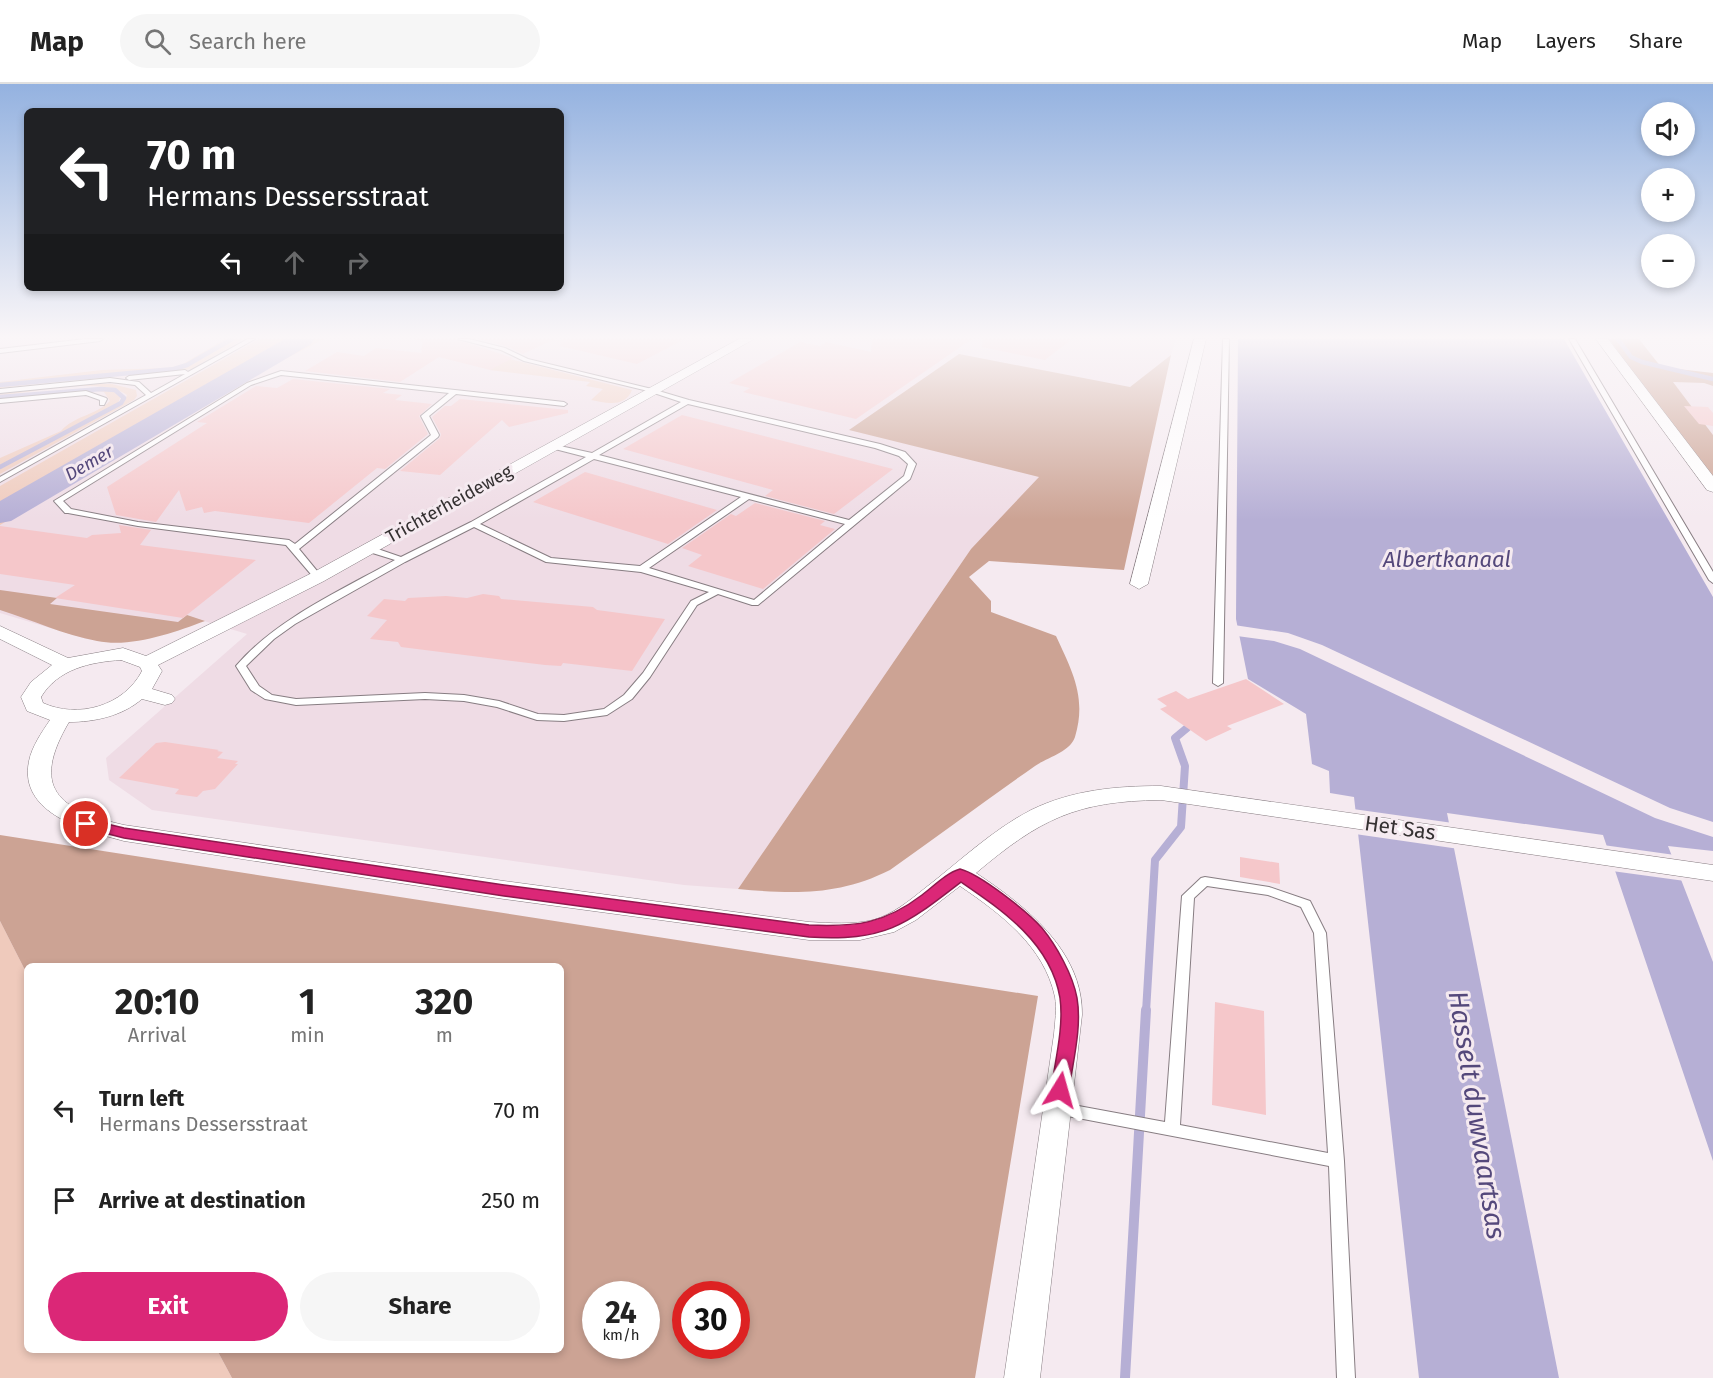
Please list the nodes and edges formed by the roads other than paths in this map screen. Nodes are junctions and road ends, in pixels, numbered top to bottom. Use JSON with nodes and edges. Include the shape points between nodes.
{"nodes":[{"id":1,"x":17,"y":399,"type":"edge"},
{"id":2,"x":104,"y":399,"type":"edge"},
{"id":3,"x":142,"y":399,"type":"edge"},
{"id":4,"x":224,"y":399,"type":"edge"},
{"id":5,"x":446,"y":399,"type":"edge"},
{"id":6,"x":522,"y":399,"type":"edge"},
{"id":7,"x":637,"y":399,"type":"edge"},
{"id":8,"x":679,"y":399,"type":"edge"},
{"id":9,"x":1185,"y":399,"type":"edge"},
{"id":10,"x":1225,"y":399,"type":"edge"},
{"id":11,"x":1607,"y":399,"type":"edge"},
{"id":12,"x":1647,"y":399,"type":"edge"},
{"id":13,"x":0,"y":401,"type":"edge"},
{"id":14,"x":687,"y":402,"type":"junction"},
{"id":15,"x":102,"y":404,"type":"dead end"},
{"id":16,"x":564,"y":404,"type":"dead end"},
{"id":17,"x":554,"y":446,"type":"junction"},
{"id":18,"x":593,"y":456,"type":"junction"},
{"id":19,"x":0,"y":480,"type":"edge"},
{"id":20,"x":1713,"y":487,"type":"edge"},
{"id":21,"x":748,"y":496,"type":"junction"},
{"id":22,"x":851,"y":523,"type":"junction"},
{"id":23,"x":474,"y":524,"type":"junction"},
{"id":24,"x":294,"y":549,"type":"junction"},
{"id":25,"x":369,"y":549,"type":"junction"},
{"id":26,"x":402,"y":560,"type":"junction"},
{"id":27,"x":642,"y":569,"type":"junction"},
{"id":28,"x":318,"y":577,"type":"junction"},
{"id":29,"x":1713,"y":580,"type":"edge"},
{"id":30,"x":1139,"y":584,"type":"dead end"},
{"id":31,"x":717,"y":591,"type":"junction"},
{"id":32,"x":0,"y":633,"type":"edge"},
{"id":33,"x":147,"y":663,"type":"junction"},
{"id":34,"x":67,"y":665,"type":"junction"},
{"id":35,"x":1218,"y":683,"type":"dead end"},
{"id":36,"x":139,"y":692,"type":"junction"},
{"id":37,"x":165,"y":699,"type":"dead end"},
{"id":38,"x":62,"y":717,"type":"junction"},
{"id":39,"x":1713,"y":873,"type":"edge"},
{"id":40,"x":960,"y":874,"type":"junction"},
{"id":41,"x":1057,"y":1108,"type":"junction"},
{"id":42,"x":1172,"y":1130,"type":"junction"},
{"id":43,"x":1336,"y":1161,"type":"junction"},
{"id":44,"x":1022,"y":1378,"type":"edge"},
{"id":45,"x":1346,"y":1378,"type":"edge"}],
"edges":[{"from":1,"to":13,"type":"lane"},
{"from":2,"to":15,"type":"lane"},
{"from":3,"to":19,"type":"lane"},
{"from":4,"to":24,"type":"lane","via":[[58,501],[68,512],[289,543]]},
{"from":5,"to":24,"type":"lane","via":[[425,416],[435,435]]},
{"from":6,"to":16,"type":"lane"},
{"from":7,"to":17,"type":"street","name":"Trichterheideweg"},
{"from":8,"to":14,"type":"lane"},
{"from":9,"to":30,"type":"street"},
{"from":10,"to":35,"type":"lane"},
{"from":11,"to":29,"type":"lane"},
{"from":12,"to":20,"type":"street"},
{"from":14,"to":18,"type":"lane"},
{"from":14,"to":22,"type":"lane","via":[[902,454],[912,464],[907,477]]},
{"from":17,"to":18,"type":"lane"},
{"from":17,"to":25,"type":"street","name":"Trichterheideweg"},
{"from":18,"to":21,"type":"lane"},
{"from":18,"to":23,"type":"lane"},
{"from":21,"to":22,"type":"lane"},
{"from":21,"to":27,"type":"lane"},
{"from":22,"to":31,"type":"lane","via":[[755,603]]},
{"from":23,"to":26,"type":"lane"},
{"from":23,"to":27,"type":"lane","via":[[549,560]]},
{"from":24,"to":28,"type":"lane"},
{"from":25,"to":26,"type":"lane"},
{"from":25,"to":28,"type":"street","name":"Trichterheideweg"},
{"from":26,"to":31,"type":"lane","via":[[271,637],[241,666],[255,688],[269,697],[296,702],[425,696],[499,704],[537,717],[607,712],[628,697],[647,675],[694,603]]},
{"from":27,"to":31,"type":"lane"},
{"from":28,"to":33,"type":"street","name":"Trichterheideweg"},
{"from":32,"to":34,"type":"street"},
{"from":33,"to":34,"type":"street","via":[[123,654]]},
{"from":33,"to":36,"type":"street","via":[[152,671]]},
{"from":34,"to":38,"type":"street","via":[[36,686],[31,697],[39,711]]},
{"from":36,"to":37,"type":"street"},
{"from":36,"to":38,"type":"street","via":[[104,710]]},
{"from":38,"to":40,"type":"street","name":"Het Sas","via":[[48,740],[39,767],[45,790],[58,809],[86,824],[124,833],[504,890],[842,933],[878,928],[908,915]]},
{"from":39,"to":40,"type":"street","name":"Het Sas","via":[[1161,793],[1133,793],[1087,799],[1053,809],[1023,825]]},
{"from":40,"to":41,"type":"street","via":[[1005,904],[1036,932],[1057,967],[1068,998],[1068,1034]]},
{"from":41,"to":42,"type":"lane"},
{"from":41,"to":44,"type":"street"},
{"from":42,"to":43,"type":"lane"},
{"from":42,"to":43,"type":"lane","via":[[1188,896],[1205,881],[1269,891],[1306,904],[1320,933]]},
{"from":43,"to":45,"type":"lane"}]}
